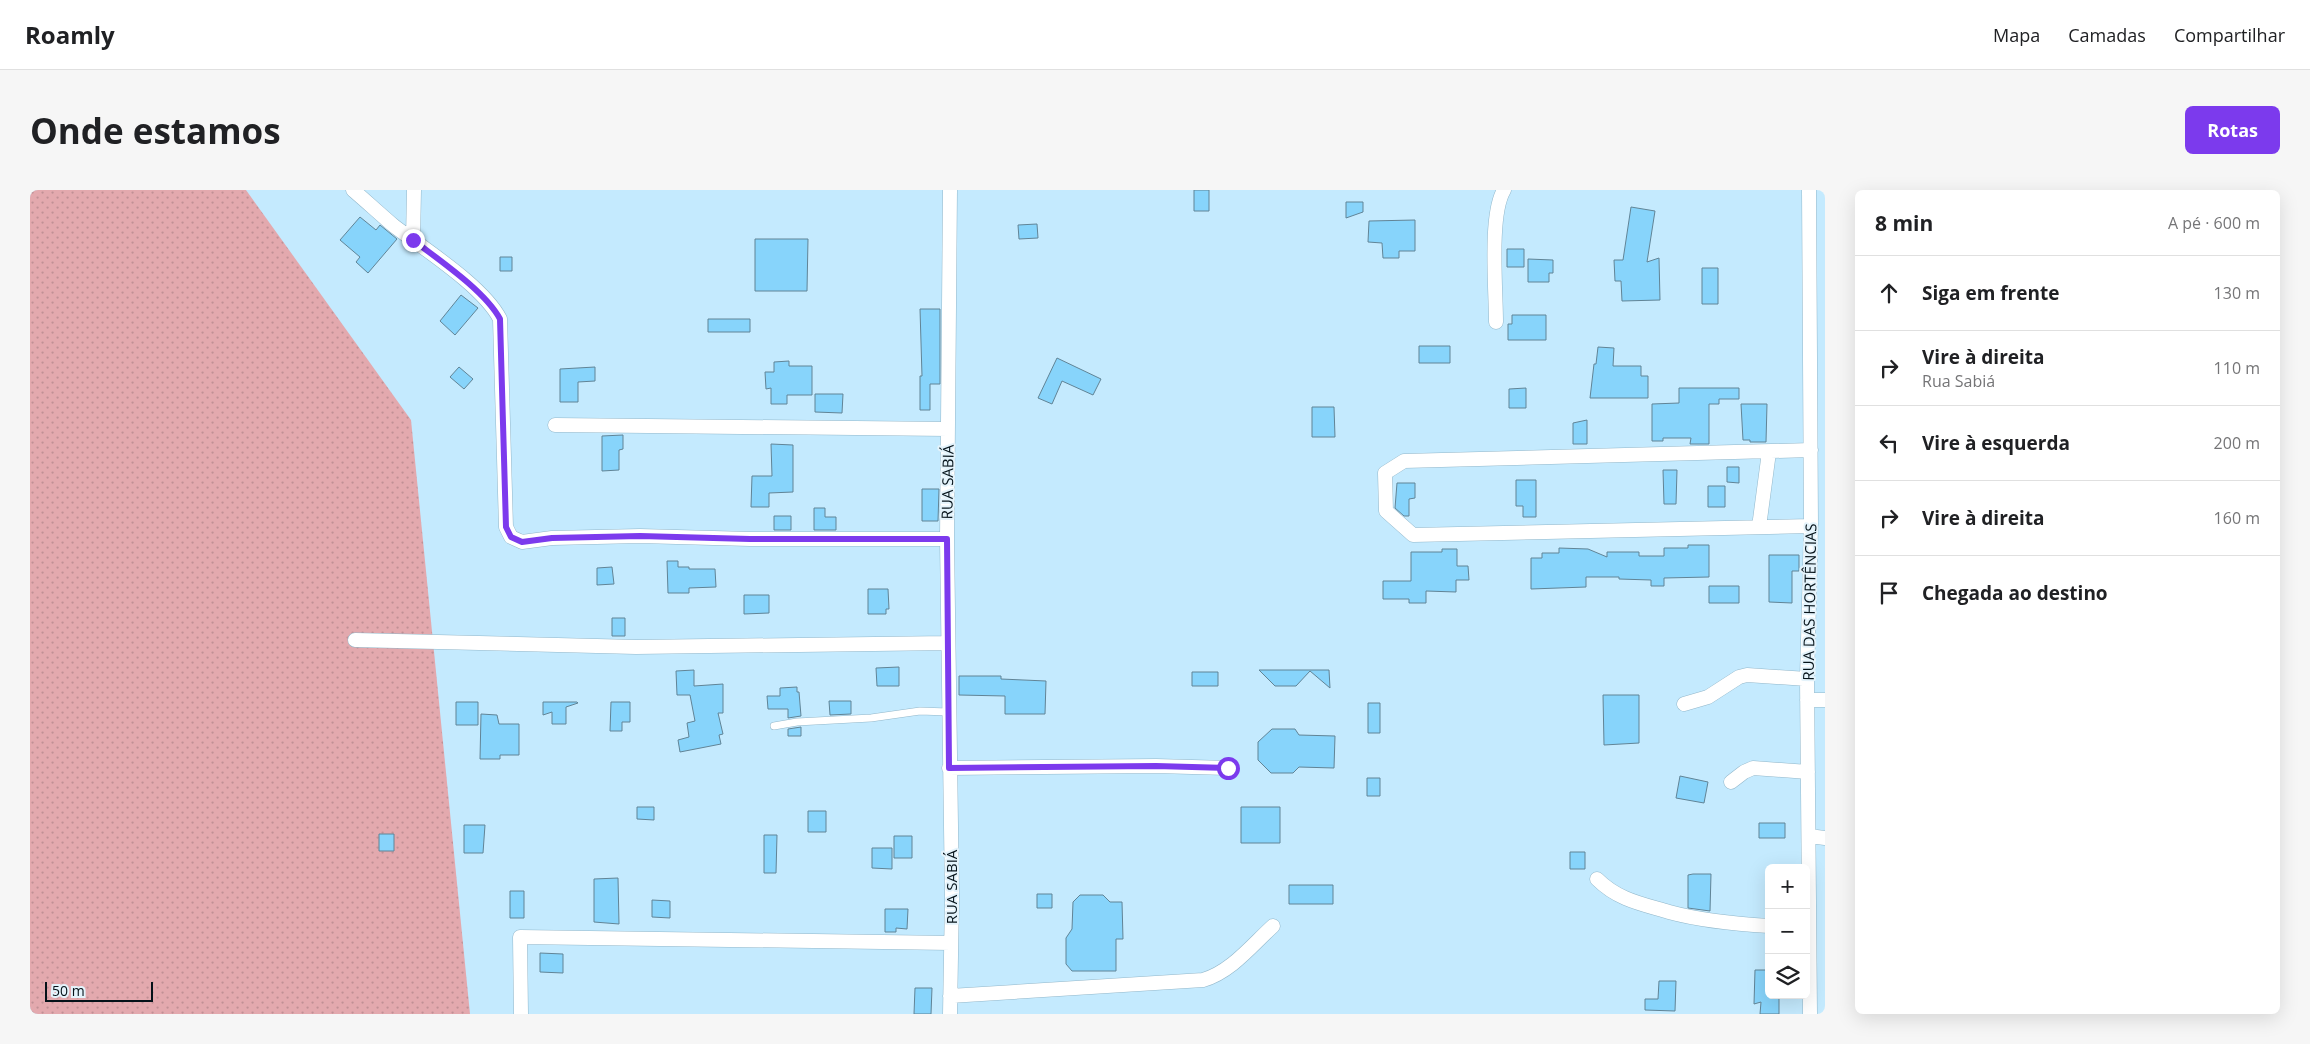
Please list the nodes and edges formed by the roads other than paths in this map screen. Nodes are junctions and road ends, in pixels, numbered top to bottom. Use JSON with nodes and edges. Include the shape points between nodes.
{"nodes":[{"id":1,"x":353,"y":190,"type":"edge"},
{"id":2,"x":414,"y":190,"type":"edge"},
{"id":3,"x":950,"y":190,"type":"edge"},
{"id":4,"x":1504,"y":190,"type":"edge"},
{"id":5,"x":1809,"y":190,"type":"edge"},
{"id":6,"x":413,"y":240,"type":"junction"},
{"id":7,"x":1496,"y":322,"type":"dead end"},
{"id":8,"x":555,"y":425,"type":"dead end"},
{"id":9,"x":948,"y":428,"type":"junction"},
{"id":10,"x":1811,"y":450,"type":"junction"},
{"id":11,"x":1769,"y":452,"type":"junction"},
{"id":12,"x":1811,"y":526,"type":"junction"},
{"id":13,"x":1759,"y":527,"type":"junction"},
{"id":14,"x":947,"y":539,"type":"junction"},
{"id":15,"x":1811,"y":571,"type":"junction"},
{"id":16,"x":1825,"y":571,"type":"edge"},
{"id":17,"x":355,"y":640,"type":"dead end"},
{"id":18,"x":948,"y":643,"type":"junction"},
{"id":19,"x":1807,"y":679,"type":"junction"},
{"id":20,"x":1807,"y":700,"type":"junction"},
{"id":21,"x":1825,"y":700,"type":"edge"},
{"id":22,"x":1684,"y":704,"type":"dead end"},
{"id":23,"x":948,"y":712,"type":"junction"},
{"id":24,"x":774,"y":726,"type":"dead end"},
{"id":25,"x":949,"y":768,"type":"junction"},
{"id":26,"x":1228,"y":768,"type":"dead end"},
{"id":27,"x":1808,"y":772,"type":"junction"},
{"id":28,"x":1731,"y":782,"type":"dead end"},
{"id":29,"x":1809,"y":836,"type":"junction"},
{"id":30,"x":1825,"y":838,"type":"edge"},
{"id":31,"x":1597,"y":878,"type":"dead end"},
{"id":32,"x":1808,"y":909,"type":"edge"},
{"id":33,"x":1273,"y":926,"type":"dead end"},
{"id":34,"x":1765,"y":926,"type":"edge"},
{"id":35,"x":951,"y":943,"type":"junction"},
{"id":36,"x":1809,"y":954,"type":"edge"},
{"id":37,"x":950,"y":996,"type":"junction"},
{"id":38,"x":521,"y":1014,"type":"edge"},
{"id":39,"x":950,"y":1014,"type":"edge"},
{"id":40,"x":1810,"y":1014,"type":"edge"}],
"edges":[{"from":1,"to":6,"type":"street"},
{"from":2,"to":6,"type":"street"},
{"from":3,"to":9,"type":"street","name":"RUA SABIÁ"},
{"from":4,"to":7,"type":"street","via":[[1499,198],[1494,232]]},
{"from":5,"to":10,"type":"street","name":"RUA DAS HORTÊNCIAS"},
{"from":6,"to":14,"type":"street","via":[[487,302],[500,319],[506,527],[511,537],[522,542],[640,536]]},
{"from":8,"to":9,"type":"street"},
{"from":9,"to":14,"type":"street","name":"RUA SABIÁ"},
{"from":10,"to":11,"type":"street"},
{"from":10,"to":12,"type":"street","name":"RUA DAS HORTÊNCIAS"},
{"from":11,"to":13,"type":"street"},
{"from":11,"to":13,"type":"street","via":[[1404,461],[1385,473],[1386,511],[1413,535]]},
{"from":12,"to":13,"type":"street"},
{"from":12,"to":15,"type":"street","name":"RUA DAS HORTÊNCIAS"},
{"from":14,"to":18,"type":"street","name":"RUA SABIÁ"},
{"from":15,"to":16,"type":"street"},
{"from":15,"to":19,"type":"street","name":"RUA DAS HORTÊNCIAS"},
{"from":17,"to":18,"type":"street","via":[[636,647]]},
{"from":18,"to":23,"type":"street","name":"RUA SABIÁ"},
{"from":19,"to":20,"type":"street","name":"RUA DAS HORTÊNCIAS"},
{"from":19,"to":22,"type":"street","via":[[1747,675],[1708,697]]},
{"from":20,"to":21,"type":"street"},
{"from":20,"to":27,"type":"street","name":"RUA DAS HORTÊNCIAS"},
{"from":23,"to":24,"type":"lane","via":[[920,711]]},
{"from":23,"to":25,"type":"street","name":"RUA SABIÁ"},
{"from":25,"to":26,"type":"street"},
{"from":25,"to":35,"type":"street","name":"RUA SABIÁ"},
{"from":27,"to":28,"type":"street","via":[[1753,768]]},
{"from":27,"to":29,"type":"street","name":"RUA DAS HORTÊNCIAS"},
{"from":29,"to":30,"type":"street"},
{"from":29,"to":32,"type":"street","name":"RUA DAS HORTÊNCIAS"},
{"from":31,"to":34,"type":"street","via":[[1619,897],[1639,905],[1698,920]]},
{"from":33,"to":37,"type":"street","via":[[1228,968],[1203,980]]},
{"from":35,"to":37,"type":"street","name":"RUA SABIÁ"},
{"from":35,"to":38,"type":"street","via":[[520,937]]},
{"from":36,"to":40,"type":"street","name":"RUA DAS HORTÊNCIAS"},
{"from":37,"to":39,"type":"street","name":"RUA SABIÁ"}]}
